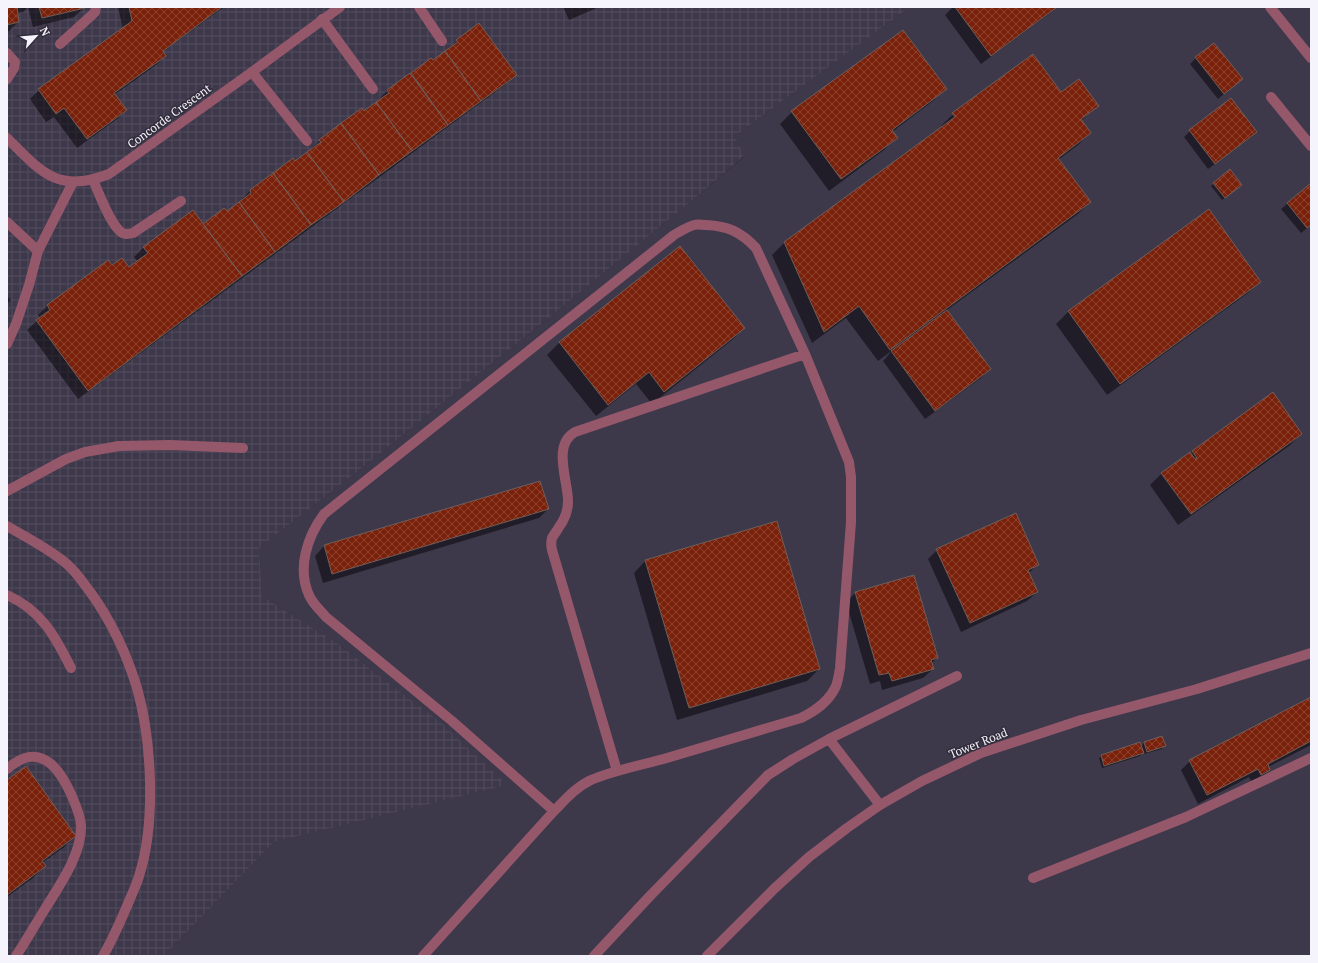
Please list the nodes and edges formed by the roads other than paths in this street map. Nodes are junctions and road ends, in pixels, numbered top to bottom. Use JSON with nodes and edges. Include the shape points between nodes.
{"nodes":[{"id":1,"x":96,"y":7,"type":"edge"},
{"id":2,"x":340,"y":7,"type":"edge"},
{"id":3,"x":418,"y":7,"type":"edge"},
{"id":4,"x":1270,"y":7,"type":"edge"},
{"id":5,"x":322,"y":20,"type":"junction"},
{"id":6,"x":442,"y":41,"type":"dead end"},
{"id":7,"x":60,"y":44,"type":"dead end"},
{"id":8,"x":7,"y":53,"type":"edge"},
{"id":9,"x":1311,"y":58,"type":"edge"},
{"id":10,"x":252,"y":72,"type":"junction"},
{"id":11,"x":7,"y":79,"type":"edge"},
{"id":12,"x":373,"y":89,"type":"dead end"},
{"id":13,"x":1271,"y":98,"type":"dead end"},
{"id":14,"x":7,"y":138,"type":"edge"},
{"id":15,"x":307,"y":141,"type":"dead end"},
{"id":16,"x":1311,"y":146,"type":"edge"},
{"id":17,"x":94,"y":180,"type":"junction"},
{"id":18,"x":73,"y":182,"type":"junction"},
{"id":19,"x":181,"y":202,"type":"dead end"},
{"id":20,"x":7,"y":222,"type":"edge"},
{"id":21,"x":38,"y":251,"type":"junction"},
{"id":22,"x":7,"y":344,"type":"edge"},
{"id":23,"x":805,"y":354,"type":"junction"},
{"id":24,"x":243,"y":448,"type":"dead end"},
{"id":25,"x":7,"y":491,"type":"edge"},
{"id":26,"x":7,"y":526,"type":"edge"},
{"id":27,"x":7,"y":595,"type":"edge"},
{"id":28,"x":1311,"y":653,"type":"edge"},
{"id":29,"x":72,"y":668,"type":"dead end"},
{"id":30,"x":957,"y":676,"type":"dead end"},
{"id":31,"x":829,"y":739,"type":"junction"},
{"id":32,"x":1311,"y":758,"type":"edge"},
{"id":33,"x":7,"y":768,"type":"edge"},
{"id":34,"x":617,"y":771,"type":"junction"},
{"id":35,"x":880,"y":805,"type":"junction"},
{"id":36,"x":554,"y":812,"type":"junction"},
{"id":37,"x":1033,"y":878,"type":"dead end"},
{"id":38,"x":16,"y":956,"type":"edge"},
{"id":39,"x":103,"y":956,"type":"edge"},
{"id":40,"x":423,"y":956,"type":"edge"},
{"id":41,"x":594,"y":956,"type":"edge"},
{"id":42,"x":707,"y":956,"type":"edge"}],
"edges":[{"from":1,"to":7,"type":"street","via":[[95,12]]},
{"from":2,"to":5,"type":"street","name":"Concorde Crescent"},
{"from":3,"to":6,"type":"street"},
{"from":4,"to":9,"type":"street"},
{"from":5,"to":10,"type":"street","name":"Concorde Crescent"},
{"from":5,"to":12,"type":"street"},
{"from":8,"to":11,"type":"street","via":[[15,62]]},
{"from":10,"to":15,"type":"street"},
{"from":10,"to":17,"type":"street","name":"Concorde Crescent","via":[[116,170]]},
{"from":13,"to":16,"type":"street"},
{"from":14,"to":18,"type":"street","name":"Concorde Crescent","via":[[43,172],[54,178]]},
{"from":17,"to":18,"type":"street","name":"Concorde Crescent"},
{"from":17,"to":19,"type":"street","via":[[108,213],[124,234],[133,233]]},
{"from":18,"to":21,"type":"street"},
{"from":20,"to":21,"type":"street"},
{"from":21,"to":22,"type":"street"},
{"from":23,"to":34,"type":"street","via":[[849,462],[851,522],[840,668],[836,687],[823,704],[801,718]]},
{"from":23,"to":34,"type":"street","via":[[575,432],[569,435],[564,444],[562,455],[568,496],[567,511],[552,537],[552,550]]},
{"from":23,"to":36,"type":"street","via":[[756,248],[739,233],[730,229],[695,224],[674,235],[336,504],[315,526],[304,556],[305,584],[309,597],[332,621],[452,720]]},
{"from":24,"to":25,"type":"street","via":[[119,446],[85,452],[66,459]]},
{"from":26,"to":39,"type":"street","via":[[68,565],[81,581],[99,605],[115,634],[137,688],[149,764],[150,805],[146,843],[139,876],[114,937]]},
{"from":27,"to":29,"type":"street","via":[[23,603],[39,616],[59,643]]},
{"from":28,"to":35,"type":"street","name":"Tower Road","via":[[981,752]]},
{"from":30,"to":31,"type":"street"},
{"from":31,"to":35,"type":"street"},
{"from":31,"to":41,"type":"street","via":[[768,775]]},
{"from":32,"to":37,"type":"street","via":[[1186,817]]},
{"from":33,"to":38,"type":"street","via":[[22,759],[34,756],[52,765],[64,779],[76,805],[81,825],[80,842],[71,863]]},
{"from":34,"to":36,"type":"street","via":[[591,780]]},
{"from":35,"to":42,"type":"street","name":"Tower Road","via":[[809,857]]},
{"from":36,"to":40,"type":"street"}]}
